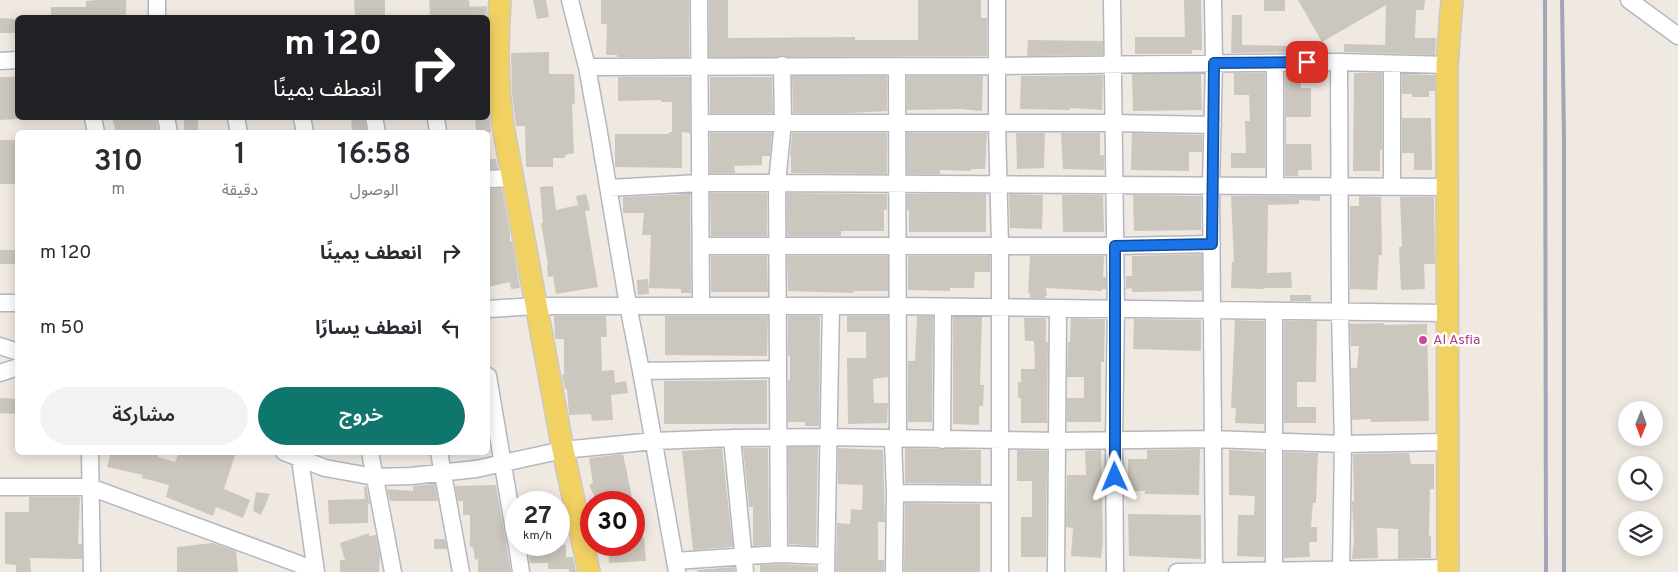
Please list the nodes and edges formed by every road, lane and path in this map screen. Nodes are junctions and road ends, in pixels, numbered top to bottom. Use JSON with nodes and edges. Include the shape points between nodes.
{"nodes":[{"id":1,"x":157,"y":0,"type":"edge"},
{"id":2,"x":500,"y":0,"type":"edge"},
{"id":3,"x":570,"y":0,"type":"edge"},
{"id":4,"x":699,"y":0,"type":"edge"},
{"id":5,"x":997,"y":0,"type":"edge"},
{"id":6,"x":1112,"y":0,"type":"edge"},
{"id":7,"x":1213,"y":0,"type":"edge"},
{"id":8,"x":1628,"y":0,"type":"edge"},
{"id":9,"x":1454,"y":4,"type":"edge"},
{"id":10,"x":157,"y":15,"type":"edge"},
{"id":11,"x":1678,"y":36,"type":"edge"},
{"id":12,"x":492,"y":57,"type":"edge"},
{"id":13,"x":15,"y":60,"type":"edge"},
{"id":14,"x":0,"y":61,"type":"edge"},
{"id":15,"x":1339,"y":62,"type":"junction"},
{"id":16,"x":1214,"y":63,"type":"junction"},
{"id":17,"x":1275,"y":63,"type":"junction"},
{"id":18,"x":1112,"y":64,"type":"junction"},
{"id":19,"x":1392,"y":64,"type":"junction"},
{"id":20,"x":782,"y":65,"type":"junction"},
{"id":21,"x":1447,"y":65,"type":"junction"},
{"id":22,"x":698,"y":66,"type":"junction"},
{"id":23,"x":897,"y":66,"type":"junction"},
{"id":24,"x":997,"y":66,"type":"junction"},
{"id":25,"x":586,"y":67,"type":"junction"},
{"id":26,"x":783,"y":122,"type":"junction"},
{"id":27,"x":701,"y":123,"type":"junction"},
{"id":28,"x":1112,"y":123,"type":"junction"},
{"id":29,"x":897,"y":124,"type":"junction"},
{"id":30,"x":997,"y":124,"type":"junction"},
{"id":31,"x":1213,"y":125,"type":"junction"},
{"id":32,"x":513,"y":178,"type":"junction"},
{"id":33,"x":490,"y":179,"type":"edge"},
{"id":34,"x":700,"y":183,"type":"junction"},
{"id":35,"x":777,"y":183,"type":"junction"},
{"id":36,"x":897,"y":183,"type":"junction"},
{"id":37,"x":998,"y":183,"type":"junction"},
{"id":38,"x":1114,"y":184,"type":"junction"},
{"id":39,"x":1211,"y":185,"type":"junction"},
{"id":40,"x":1274,"y":186,"type":"junction"},
{"id":41,"x":1339,"y":187,"type":"junction"},
{"id":42,"x":1392,"y":187,"type":"junction"},
{"id":43,"x":1447,"y":187,"type":"junction"},
{"id":44,"x":609,"y":188,"type":"junction"},
{"id":45,"x":1212,"y":244,"type":"junction"},
{"id":46,"x":778,"y":245,"type":"junction"},
{"id":47,"x":897,"y":245,"type":"junction"},
{"id":48,"x":1000,"y":245,"type":"junction"},
{"id":49,"x":701,"y":246,"type":"junction"},
{"id":50,"x":1115,"y":246,"type":"junction"},
{"id":51,"x":0,"y":303,"type":"edge"},
{"id":52,"x":15,"y":303,"type":"edge"},
{"id":53,"x":628,"y":305,"type":"junction"},
{"id":54,"x":701,"y":305,"type":"junction"},
{"id":55,"x":778,"y":305,"type":"junction"},
{"id":56,"x":536,"y":306,"type":"junction"},
{"id":57,"x":831,"y":306,"type":"junction"},
{"id":58,"x":898,"y":306,"type":"junction"},
{"id":59,"x":943,"y":307,"type":"junction"},
{"id":60,"x":490,"y":308,"type":"edge"},
{"id":61,"x":1000,"y":308,"type":"junction"},
{"id":62,"x":1058,"y":309,"type":"junction"},
{"id":63,"x":1116,"y":309,"type":"junction"},
{"id":64,"x":1212,"y":309,"type":"junction"},
{"id":65,"x":1274,"y":311,"type":"junction"},
{"id":66,"x":1340,"y":312,"type":"junction"},
{"id":67,"x":1447,"y":314,"type":"junction"},
{"id":68,"x":0,"y":346,"type":"edge"},
{"id":69,"x":15,"y":351,"type":"edge"},
{"id":70,"x":15,"y":368,"type":"edge"},
{"id":71,"x":778,"y":369,"type":"junction"},
{"id":72,"x":641,"y":371,"type":"junction"},
{"id":73,"x":0,"y":373,"type":"edge"},
{"id":74,"x":490,"y":387,"type":"edge"},
{"id":75,"x":732,"y":438,"type":"junction"},
{"id":76,"x":778,"y":438,"type":"junction"},
{"id":77,"x":828,"y":438,"type":"junction"},
{"id":78,"x":896,"y":439,"type":"junction"},
{"id":79,"x":1212,"y":439,"type":"junction"},
{"id":80,"x":942,"y":440,"type":"junction"},
{"id":81,"x":1000,"y":440,"type":"junction"},
{"id":82,"x":1274,"y":440,"type":"junction"},
{"id":83,"x":654,"y":441,"type":"junction"},
{"id":84,"x":1114,"y":441,"type":"junction"},
{"id":85,"x":1057,"y":442,"type":"junction"},
{"id":86,"x":1446,"y":442,"type":"junction"},
{"id":87,"x":1343,"y":444,"type":"junction"},
{"id":88,"x":563,"y":450,"type":"junction"},
{"id":89,"x":90,"y":455,"type":"edge"},
{"id":90,"x":371,"y":455,"type":"edge"},
{"id":91,"x":440,"y":455,"type":"edge"},
{"id":92,"x":300,"y":456,"type":"edge"},
{"id":93,"x":504,"y":463,"type":"junction"},
{"id":94,"x":443,"y":473,"type":"junction"},
{"id":95,"x":375,"y":477,"type":"junction"},
{"id":96,"x":0,"y":487,"type":"edge"},
{"id":97,"x":90,"y":487,"type":"junction"},
{"id":98,"x":508,"y":491,"type":"edge"},
{"id":99,"x":895,"y":493,"type":"junction"},
{"id":100,"x":1000,"y":494,"type":"junction"},
{"id":101,"x":779,"y":554,"type":"junction"},
{"id":102,"x":518,"y":556,"type":"edge"},
{"id":103,"x":826,"y":556,"type":"junction"},
{"id":104,"x":745,"y":564,"type":"edge"},
{"id":105,"x":676,"y":566,"type":"edge"},
{"id":106,"x":1448,"y":570,"type":"edge"},
{"id":107,"x":316,"y":571,"type":"edge"},
{"id":108,"x":1274,"y":571,"type":"edge"},
{"id":109,"x":1340,"y":571,"type":"edge"},
{"id":110,"x":92,"y":572,"type":"edge"},
{"id":111,"x":393,"y":572,"type":"edge"},
{"id":112,"x":461,"y":572,"type":"edge"},
{"id":113,"x":521,"y":572,"type":"edge"},
{"id":114,"x":589,"y":572,"type":"edge"},
{"id":115,"x":826,"y":572,"type":"edge"},
{"id":116,"x":894,"y":572,"type":"edge"},
{"id":117,"x":1000,"y":572,"type":"edge"},
{"id":118,"x":1056,"y":572,"type":"edge"},
{"id":119,"x":1116,"y":572,"type":"edge"},
{"id":120,"x":1177,"y":572,"type":"edge"},
{"id":121,"x":1214,"y":572,"type":"edge"}],
"edges":[{"from":1,"to":10,"type":"street"},
{"from":2,"to":12,"type":"main road"},
{"from":3,"to":25,"type":"street"},
{"from":4,"to":22,"type":"street"},
{"from":5,"to":24,"type":"street"},
{"from":6,"to":18,"type":"street"},
{"from":7,"to":16,"type":"street"},
{"from":8,"to":11,"type":"street"},
{"from":9,"to":21,"type":"main road"},
{"from":12,"to":32,"type":"main road"},
{"from":13,"to":14,"type":"street"},
{"from":15,"to":17,"type":"street"},
{"from":15,"to":19,"type":"street"},
{"from":15,"to":41,"type":"street"},
{"from":16,"to":17,"type":"street"},
{"from":16,"to":18,"type":"street"},
{"from":16,"to":31,"type":"street"},
{"from":17,"to":40,"type":"street"},
{"from":18,"to":24,"type":"street"},
{"from":18,"to":28,"type":"street"},
{"from":19,"to":21,"type":"street"},
{"from":19,"to":42,"type":"street"},
{"from":20,"to":22,"type":"street"},
{"from":20,"to":23,"type":"street"},
{"from":20,"to":26,"type":"street"},
{"from":21,"to":43,"type":"main road"},
{"from":22,"to":25,"type":"street"},
{"from":22,"to":27,"type":"street"},
{"from":23,"to":24,"type":"street"},
{"from":23,"to":29,"type":"street"},
{"from":24,"to":30,"type":"street"},
{"from":25,"to":44,"type":"street"},
{"from":26,"to":27,"type":"street"},
{"from":26,"to":29,"type":"street"},
{"from":26,"to":35,"type":"street"},
{"from":27,"to":34,"type":"street"},
{"from":28,"to":30,"type":"street"},
{"from":28,"to":31,"type":"street"},
{"from":28,"to":38,"type":"street"},
{"from":29,"to":30,"type":"street"},
{"from":29,"to":36,"type":"street"},
{"from":30,"to":37,"type":"street"},
{"from":31,"to":39,"type":"street"},
{"from":32,"to":33,"type":"street"},
{"from":32,"to":56,"type":"main road"},
{"from":34,"to":35,"type":"street"},
{"from":34,"to":44,"type":"street"},
{"from":34,"to":49,"type":"street"},
{"from":35,"to":36,"type":"street"},
{"from":35,"to":46,"type":"street"},
{"from":36,"to":37,"type":"street"},
{"from":36,"to":47,"type":"street"},
{"from":37,"to":38,"type":"street"},
{"from":37,"to":48,"type":"street"},
{"from":38,"to":39,"type":"street"},
{"from":38,"to":50,"type":"street"},
{"from":39,"to":40,"type":"street"},
{"from":39,"to":45,"type":"street"},
{"from":40,"to":41,"type":"street"},
{"from":41,"to":42,"type":"street"},
{"from":41,"to":66,"type":"street"},
{"from":42,"to":43,"type":"street"},
{"from":43,"to":67,"type":"main road"},
{"from":44,"to":53,"type":"street"},
{"from":45,"to":50,"type":"street"},
{"from":45,"to":64,"type":"street"},
{"from":46,"to":47,"type":"street"},
{"from":46,"to":49,"type":"street"},
{"from":46,"to":55,"type":"street"},
{"from":47,"to":48,"type":"street"},
{"from":47,"to":58,"type":"street"},
{"from":48,"to":50,"type":"street"},
{"from":48,"to":61,"type":"street"},
{"from":49,"to":54,"type":"street"},
{"from":50,"to":63,"type":"street"},
{"from":51,"to":52,"type":"street"},
{"from":53,"to":54,"type":"street"},
{"from":53,"to":56,"type":"street"},
{"from":53,"to":72,"type":"street"},
{"from":54,"to":55,"type":"street"},
{"from":55,"to":57,"type":"street"},
{"from":55,"to":71,"type":"street"},
{"from":56,"to":60,"type":"street"},
{"from":56,"to":88,"type":"main road"},
{"from":57,"to":58,"type":"street"},
{"from":57,"to":77,"type":"street"},
{"from":58,"to":59,"type":"street"},
{"from":58,"to":78,"type":"street"},
{"from":59,"to":61,"type":"street"},
{"from":59,"to":80,"type":"street"},
{"from":61,"to":62,"type":"street"},
{"from":61,"to":81,"type":"street"},
{"from":62,"to":63,"type":"street"},
{"from":62,"to":85,"type":"street"},
{"from":63,"to":64,"type":"street"},
{"from":63,"to":84,"type":"street"},
{"from":64,"to":65,"type":"street"},
{"from":64,"to":79,"type":"street"},
{"from":65,"to":66,"type":"street"},
{"from":65,"to":82,"type":"street"},
{"from":66,"to":67,"type":"street"},
{"from":66,"to":87,"type":"street"},
{"from":67,"to":86,"type":"main road"},
{"from":68,"to":69,"type":"street"},
{"from":70,"to":73,"type":"street"},
{"from":71,"to":72,"type":"street"},
{"from":71,"to":76,"type":"street"},
{"from":72,"to":83,"type":"street"},
{"from":74,"to":93,"type":"street"},
{"from":75,"to":76,"type":"street"},
{"from":75,"to":83,"type":"street"},
{"from":75,"to":104,"type":"street"},
{"from":76,"to":77,"type":"street"},
{"from":76,"to":101,"type":"street"},
{"from":77,"to":78,"type":"street"},
{"from":77,"to":103,"type":"street"},
{"from":78,"to":80,"type":"street"},
{"from":78,"to":99,"type":"street"},
{"from":79,"to":82,"type":"street"},
{"from":79,"to":84,"type":"street"},
{"from":79,"to":121,"type":"street"},
{"from":80,"to":81,"type":"street"},
{"from":81,"to":85,"type":"street"},
{"from":81,"to":100,"type":"street"},
{"from":82,"to":87,"type":"street"},
{"from":82,"to":108,"type":"street"},
{"from":83,"to":88,"type":"street"},
{"from":83,"to":105,"type":"street"},
{"from":84,"to":85,"type":"street"},
{"from":84,"to":119,"type":"street"},
{"from":85,"to":118,"type":"street"},
{"from":86,"to":87,"type":"street"},
{"from":86,"to":106,"type":"main road"},
{"from":87,"to":109,"type":"street"},
{"from":88,"to":93,"type":"street"},
{"from":88,"to":114,"type":"main road"},
{"from":89,"to":97,"type":"street"},
{"from":90,"to":95,"type":"street"},
{"from":91,"to":94,"type":"street"},
{"from":92,"to":95,"type":"street","via":[[325,468]]},
{"from":92,"to":107,"type":"street"},
{"from":93,"to":94,"type":"street"},
{"from":93,"to":98,"type":"street"},
{"from":94,"to":95,"type":"street"},
{"from":94,"to":112,"type":"street"},
{"from":95,"to":111,"type":"street"},
{"from":96,"to":97,"type":"street"},
{"from":97,"to":107,"type":"street"},
{"from":97,"to":110,"type":"street"},
{"from":99,"to":100,"type":"street"},
{"from":99,"to":116,"type":"street"},
{"from":100,"to":117,"type":"street"},
{"from":101,"to":103,"type":"street"},
{"from":101,"to":104,"type":"street"},
{"from":102,"to":113,"type":"street"},
{"from":103,"to":115,"type":"street"},
{"from":104,"to":105,"type":"street"},
{"from":106,"to":109,"type":"street"},
{"from":108,"to":109,"type":"street"},
{"from":108,"to":121,"type":"street"},
{"from":120,"to":121,"type":"street"}]}
